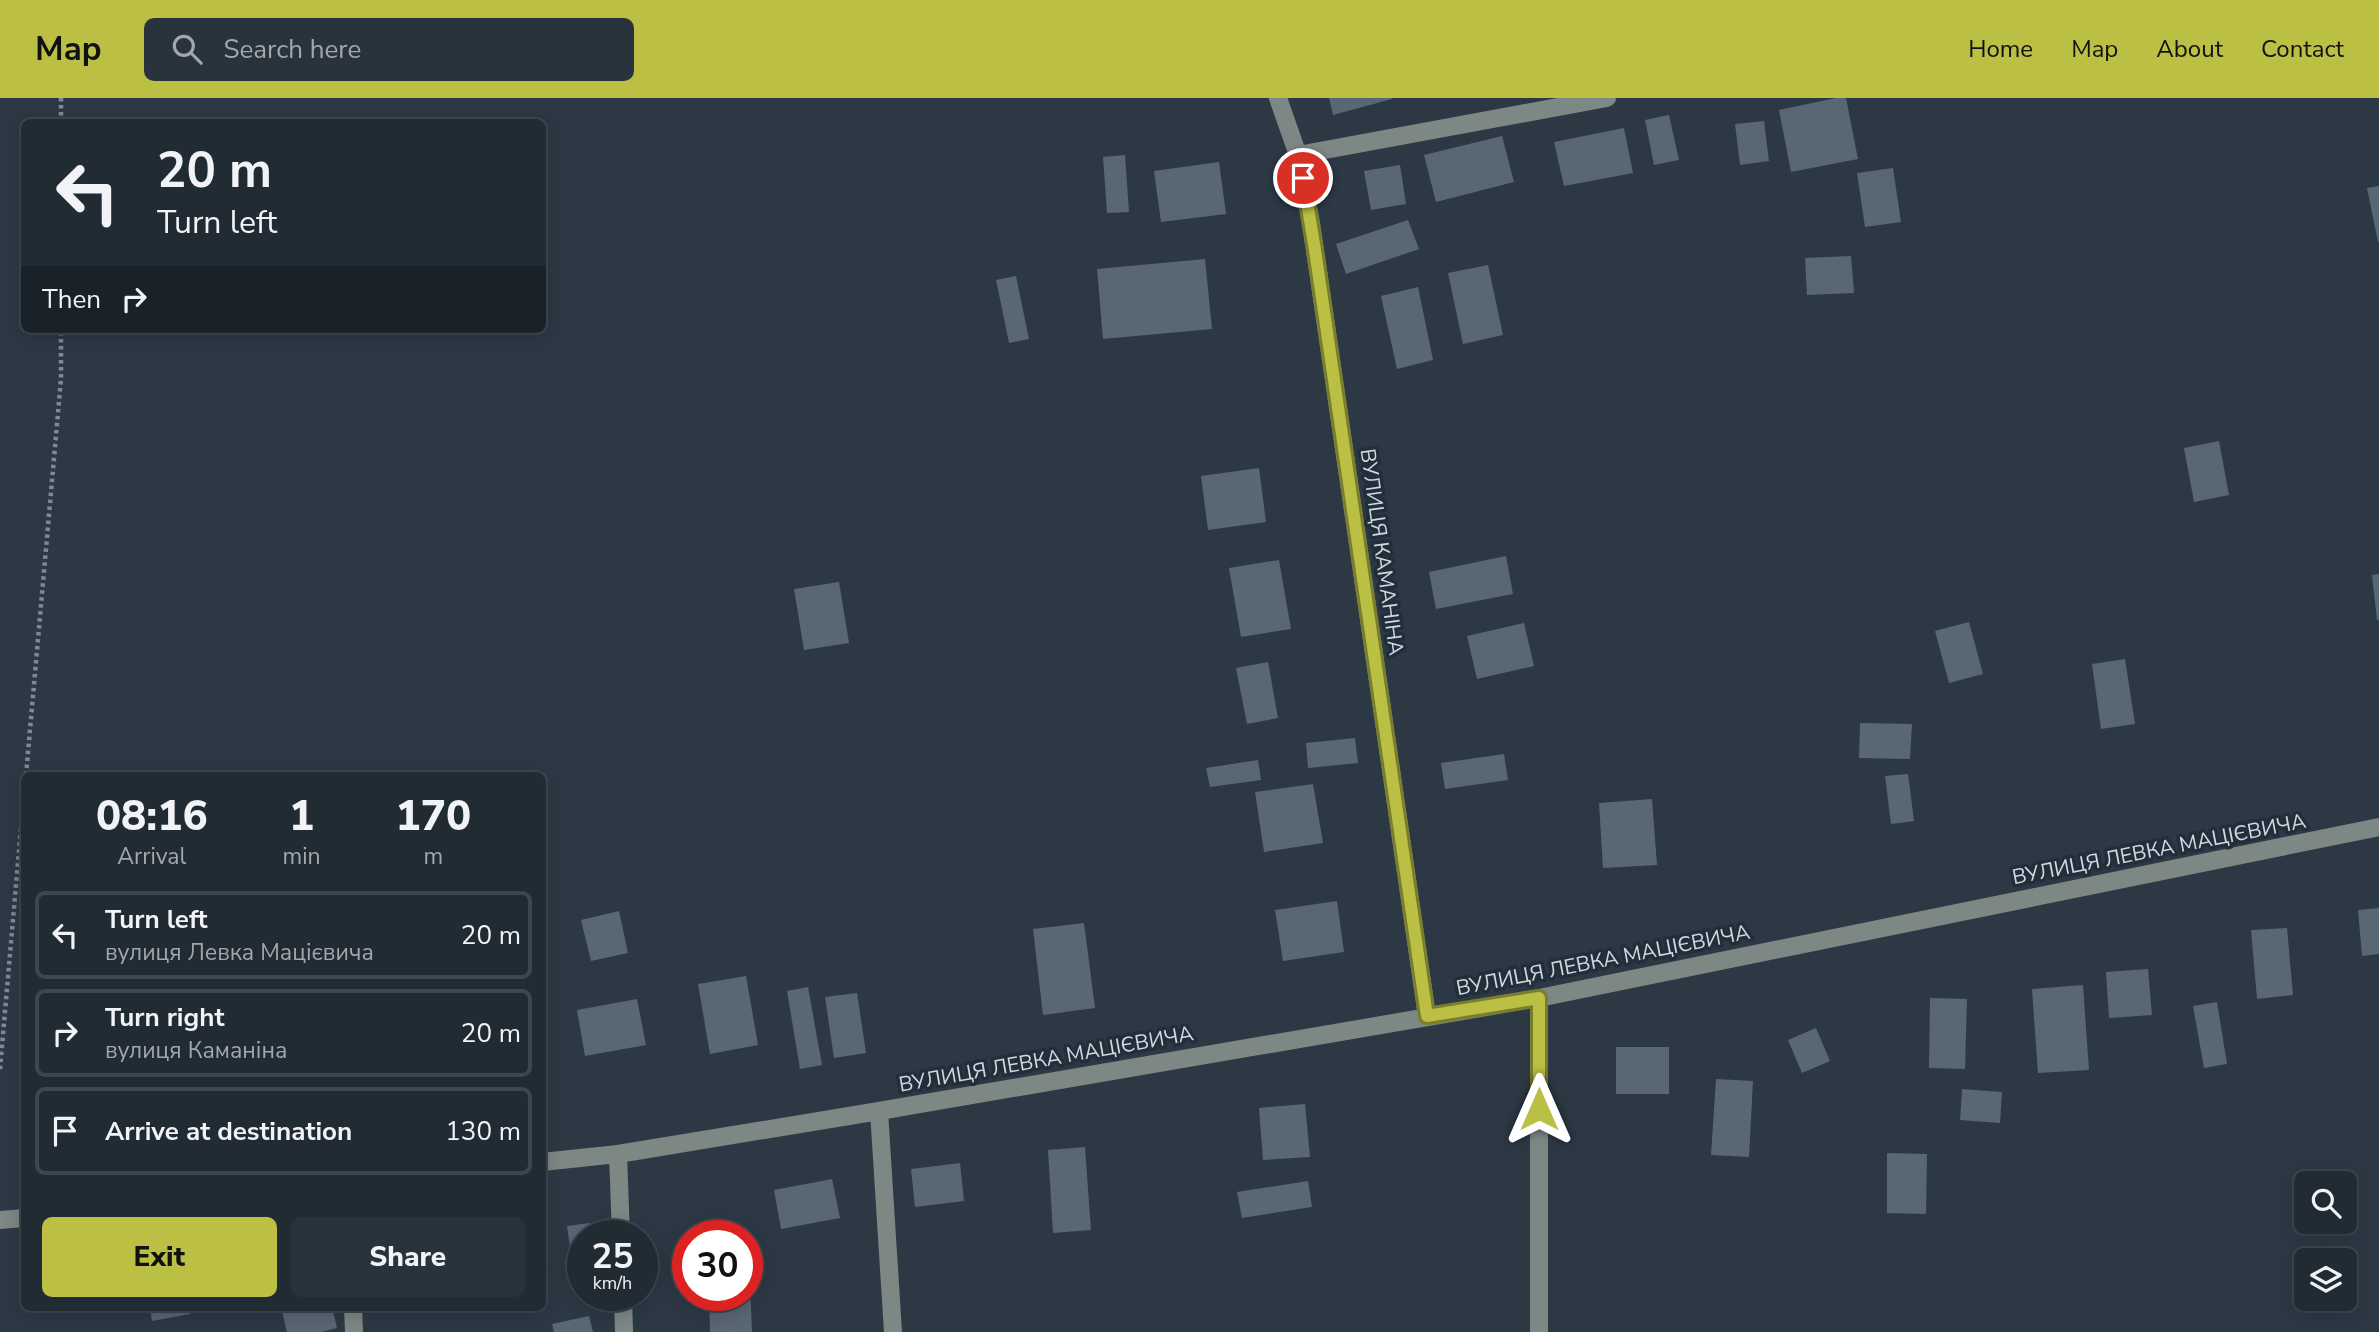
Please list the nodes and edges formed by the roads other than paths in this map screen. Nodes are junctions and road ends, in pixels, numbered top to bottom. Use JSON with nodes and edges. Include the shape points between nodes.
{"nodes":[{"id":1,"x":1278,"y":98,"type":"edge"},
{"id":2,"x":1607,"y":98,"type":"edge"},
{"id":3,"x":1298,"y":155,"type":"junction"},
{"id":4,"x":2379,"y":827,"type":"edge"},
{"id":5,"x":1539,"y":998,"type":"junction"},
{"id":6,"x":1427,"y":1016,"type":"junction"},
{"id":7,"x":879,"y":1111,"type":"junction"},
{"id":8,"x":618,"y":1154,"type":"junction"},
{"id":9,"x":546,"y":1162,"type":"edge"},
{"id":10,"x":21,"y":1217,"type":"edge"},
{"id":11,"x":0,"y":1220,"type":"edge"},
{"id":12,"x":620,"y":1220,"type":"edge"},
{"id":13,"x":353,"y":1311,"type":"edge"},
{"id":14,"x":623,"y":1311,"type":"edge"},
{"id":15,"x":354,"y":1332,"type":"edge"},
{"id":16,"x":624,"y":1332,"type":"edge"},
{"id":17,"x":893,"y":1332,"type":"edge"},
{"id":18,"x":1539,"y":1332,"type":"edge"}],
"edges":[{"from":1,"to":3,"type":"street","name":"ВУЛИЦЯ КАМАНІНА"},
{"from":2,"to":3,"type":"street"},
{"from":3,"to":6,"type":"street","name":"ВУЛИЦЯ КАМАНІНА"},
{"from":4,"to":5,"type":"street","name":"ВУЛИЦЯ ЛЕВКА МАЦІЄВИЧА"},
{"from":5,"to":6,"type":"street","name":"ВУЛИЦЯ ЛЕВКА МАЦІЄВИЧА"},
{"from":5,"to":18,"type":"street"},
{"from":6,"to":7,"type":"street","name":"ВУЛИЦЯ ЛЕВКА МАЦІЄВИЧА"},
{"from":7,"to":8,"type":"street","name":"ВУЛИЦЯ ЛЕВКА МАЦІЄВИЧА"},
{"from":7,"to":17,"type":"street"},
{"from":8,"to":9,"type":"street","name":"ВУЛИЦЯ ЛЕВКА МАЦІЄВИЧА"},
{"from":8,"to":12,"type":"street"},
{"from":10,"to":11,"type":"street"},
{"from":13,"to":15,"type":"street"},
{"from":14,"to":16,"type":"street"}]}
